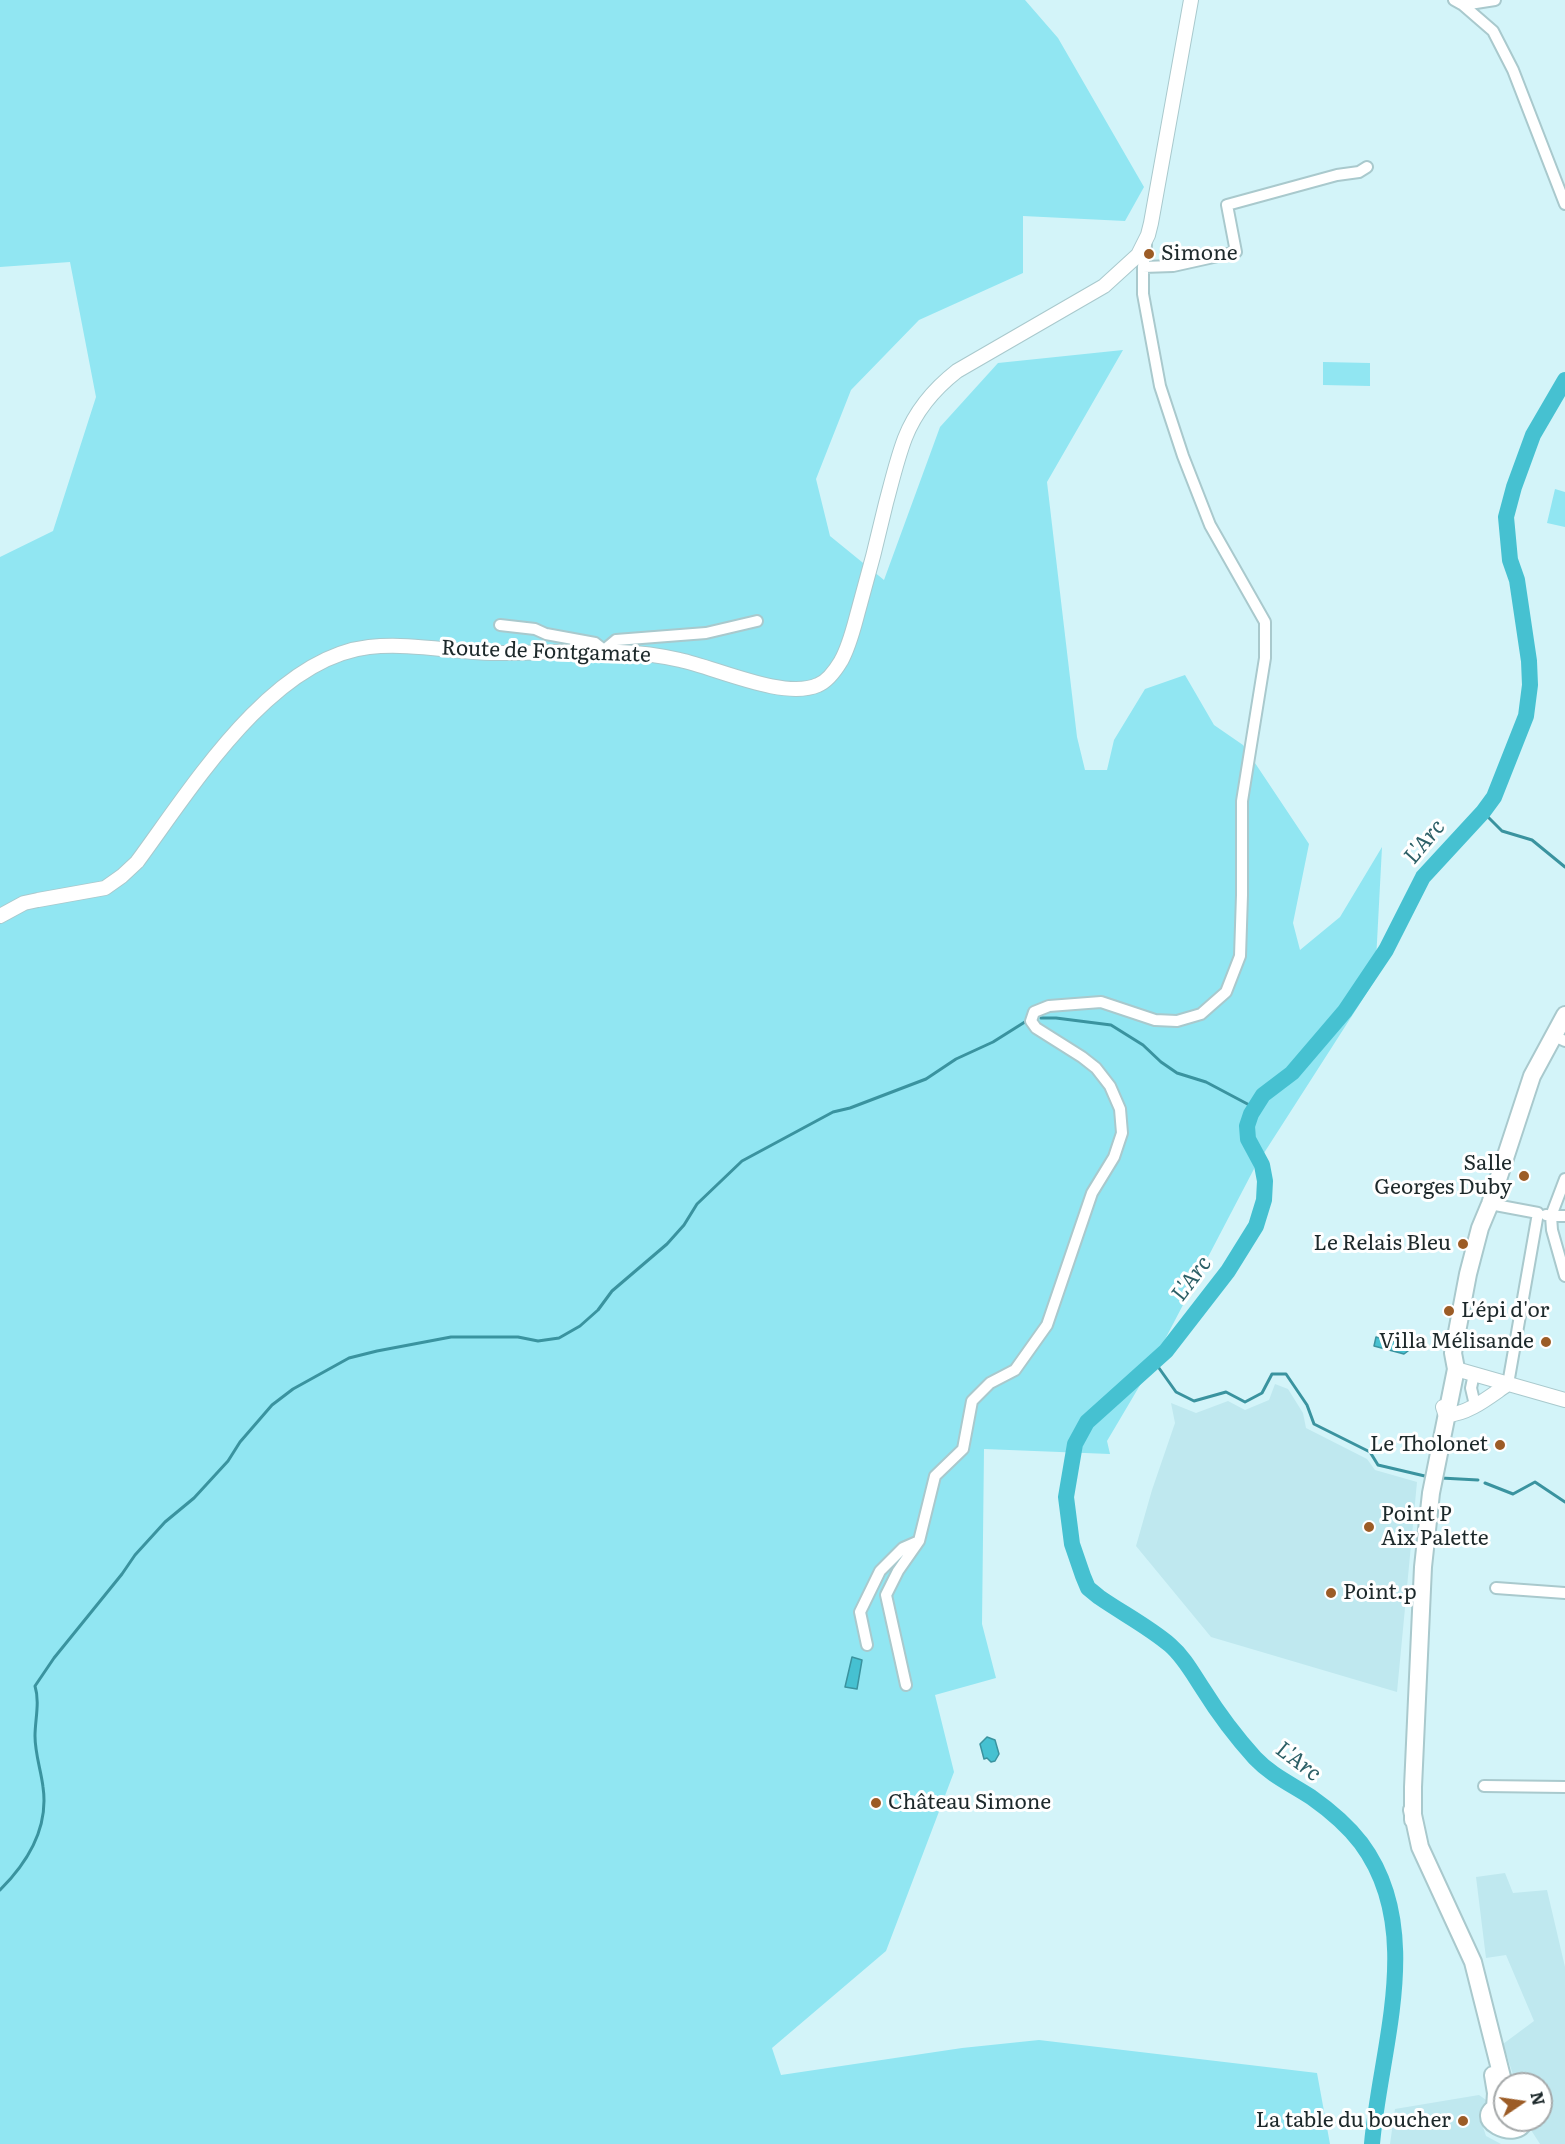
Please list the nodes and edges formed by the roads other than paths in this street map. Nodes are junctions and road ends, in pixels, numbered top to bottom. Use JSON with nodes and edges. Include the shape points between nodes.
{"nodes":[{"id":1,"x":1191,"y":0,"type":"edge"},
{"id":2,"x":1495,"y":0,"type":"edge"},
{"id":3,"x":1459,"y":2,"type":"edge"},
{"id":4,"x":1367,"y":167,"type":"dead end"},
{"id":5,"x":1565,"y":204,"type":"edge"},
{"id":6,"x":1148,"y":236,"type":"junction"},
{"id":7,"x":1143,"y":267,"type":"junction"},
{"id":8,"x":757,"y":621,"type":"dead end"},
{"id":9,"x":500,"y":625,"type":"dead end"},
{"id":10,"x":604,"y":650,"type":"junction"},
{"id":11,"x":0,"y":916,"type":"edge"},
{"id":12,"x":1562,"y":1029,"type":"edge"},
{"id":13,"x":1565,"y":1179,"type":"edge"},
{"id":14,"x":1490,"y":1204,"type":"junction"},
{"id":15,"x":1539,"y":1213,"type":"junction"},
{"id":16,"x":1551,"y":1216,"type":"junction"},
{"id":17,"x":1565,"y":1216,"type":"edge"},
{"id":18,"x":1565,"y":1276,"type":"edge"},
{"id":19,"x":1449,"y":1367,"type":"junction"},
{"id":20,"x":1474,"y":1374,"type":"junction"},
{"id":21,"x":1508,"y":1384,"type":"junction"},
{"id":22,"x":1565,"y":1400,"type":"edge"},
{"id":23,"x":1475,"y":1405,"type":"junction"},
{"id":24,"x":1448,"y":1415,"type":"junction"},
{"id":25,"x":1432,"y":1475,"type":"junction"},
{"id":26,"x":919,"y":1541,"type":"junction"},
{"id":27,"x":1496,"y":1588,"type":"dead end"},
{"id":28,"x":1565,"y":1593,"type":"edge"},
{"id":29,"x":867,"y":1645,"type":"dead end"},
{"id":30,"x":906,"y":1685,"type":"dead end"},
{"id":31,"x":1484,"y":1786,"type":"dead end"},
{"id":32,"x":1565,"y":1787,"type":"edge"},
{"id":33,"x":1457,"y":1929,"type":"junction"},
{"id":34,"x":1501,"y":2072,"type":"edge"},
{"id":35,"x":1493,"y":2078,"type":"edge"},
{"id":36,"x":1493,"y":2112,"type":"edge"},
{"id":37,"x":1493,"y":2131,"type":"edge"},
{"id":38,"x":1494,"y":2132,"type":"edge"},
{"id":39,"x":1515,"y":2136,"type":"edge"}],
"edges":[{"from":1,"to":6,"type":"street"},
{"from":2,"to":3,"type":"street"},
{"from":3,"to":5,"type":"street","via":[[1493,31]]},
{"from":4,"to":7,"type":"street","via":[[1227,205],[1236,252],[1173,266]]},
{"from":6,"to":7,"type":"street"},
{"from":6,"to":10,"type":"street","name":"Route de Fontgamate","via":[[1130,264],[1104,286],[957,371],[927,399],[905,437],[897,461],[849,642],[833,675],[820,685],[789,690],[664,656]]},
{"from":7,"to":26,"type":"street","via":[[1150,341],[1182,456],[1209,525],[1265,622],[1265,658],[1242,801],[1240,956],[1226,992],[1201,1014],[1177,1021],[1155,1020],[1101,1002],[1049,1006],[1034,1012],[1031,1021],[1035,1028],[1082,1057],[1110,1086],[1120,1109],[1122,1133],[1114,1157],[1092,1193],[1047,1325],[1015,1370],[990,1383],[972,1401],[963,1449],[935,1476]]},
{"from":8,"to":10,"type":"street","via":[[705,633],[616,640]]},
{"from":9,"to":10,"type":"street","via":[[595,643]]},
{"from":10,"to":11,"type":"street","name":"Route de Fontgamate","via":[[503,654],[370,647],[326,660],[286,686],[249,718],[122,876],[105,888],[24,903]]},
{"from":12,"to":14,"type":"main road","via":[[1532,1076]]},
{"from":13,"to":16,"type":"street"},
{"from":14,"to":15,"type":"street"},
{"from":14,"to":19,"type":"main road","via":[[1468,1274]]},
{"from":15,"to":16,"type":"street"},
{"from":15,"to":21,"type":"street"},
{"from":16,"to":17,"type":"street"},
{"from":16,"to":18,"type":"street"},
{"from":19,"to":20,"type":"street"},
{"from":19,"to":24,"type":"main road"},
{"from":19,"to":25,"type":"main road","via":[[1435,1422]]},
{"from":20,"to":21,"type":"street"},
{"from":20,"to":23,"type":"street","via":[[1471,1388]]},
{"from":21,"to":22,"type":"street"},
{"from":21,"to":23,"type":"street"},
{"from":23,"to":24,"type":"street"},
{"from":24,"to":25,"type":"main road"},
{"from":25,"to":33,"type":"main road","via":[[1419,1567],[1407,1785],[1420,1847]]},
{"from":26,"to":29,"type":"street","via":[[903,1548],[880,1571],[860,1612]]},
{"from":26,"to":30,"type":"street","via":[[886,1595]]},
{"from":27,"to":28,"type":"street"},
{"from":31,"to":32,"type":"street"},
{"from":33,"to":34,"type":"main road","via":[[1473,1962]]},
{"from":33,"to":35,"type":"main road"},
{"from":36,"to":37,"type":"main road"},
{"from":38,"to":39,"type":"main road"}]}
